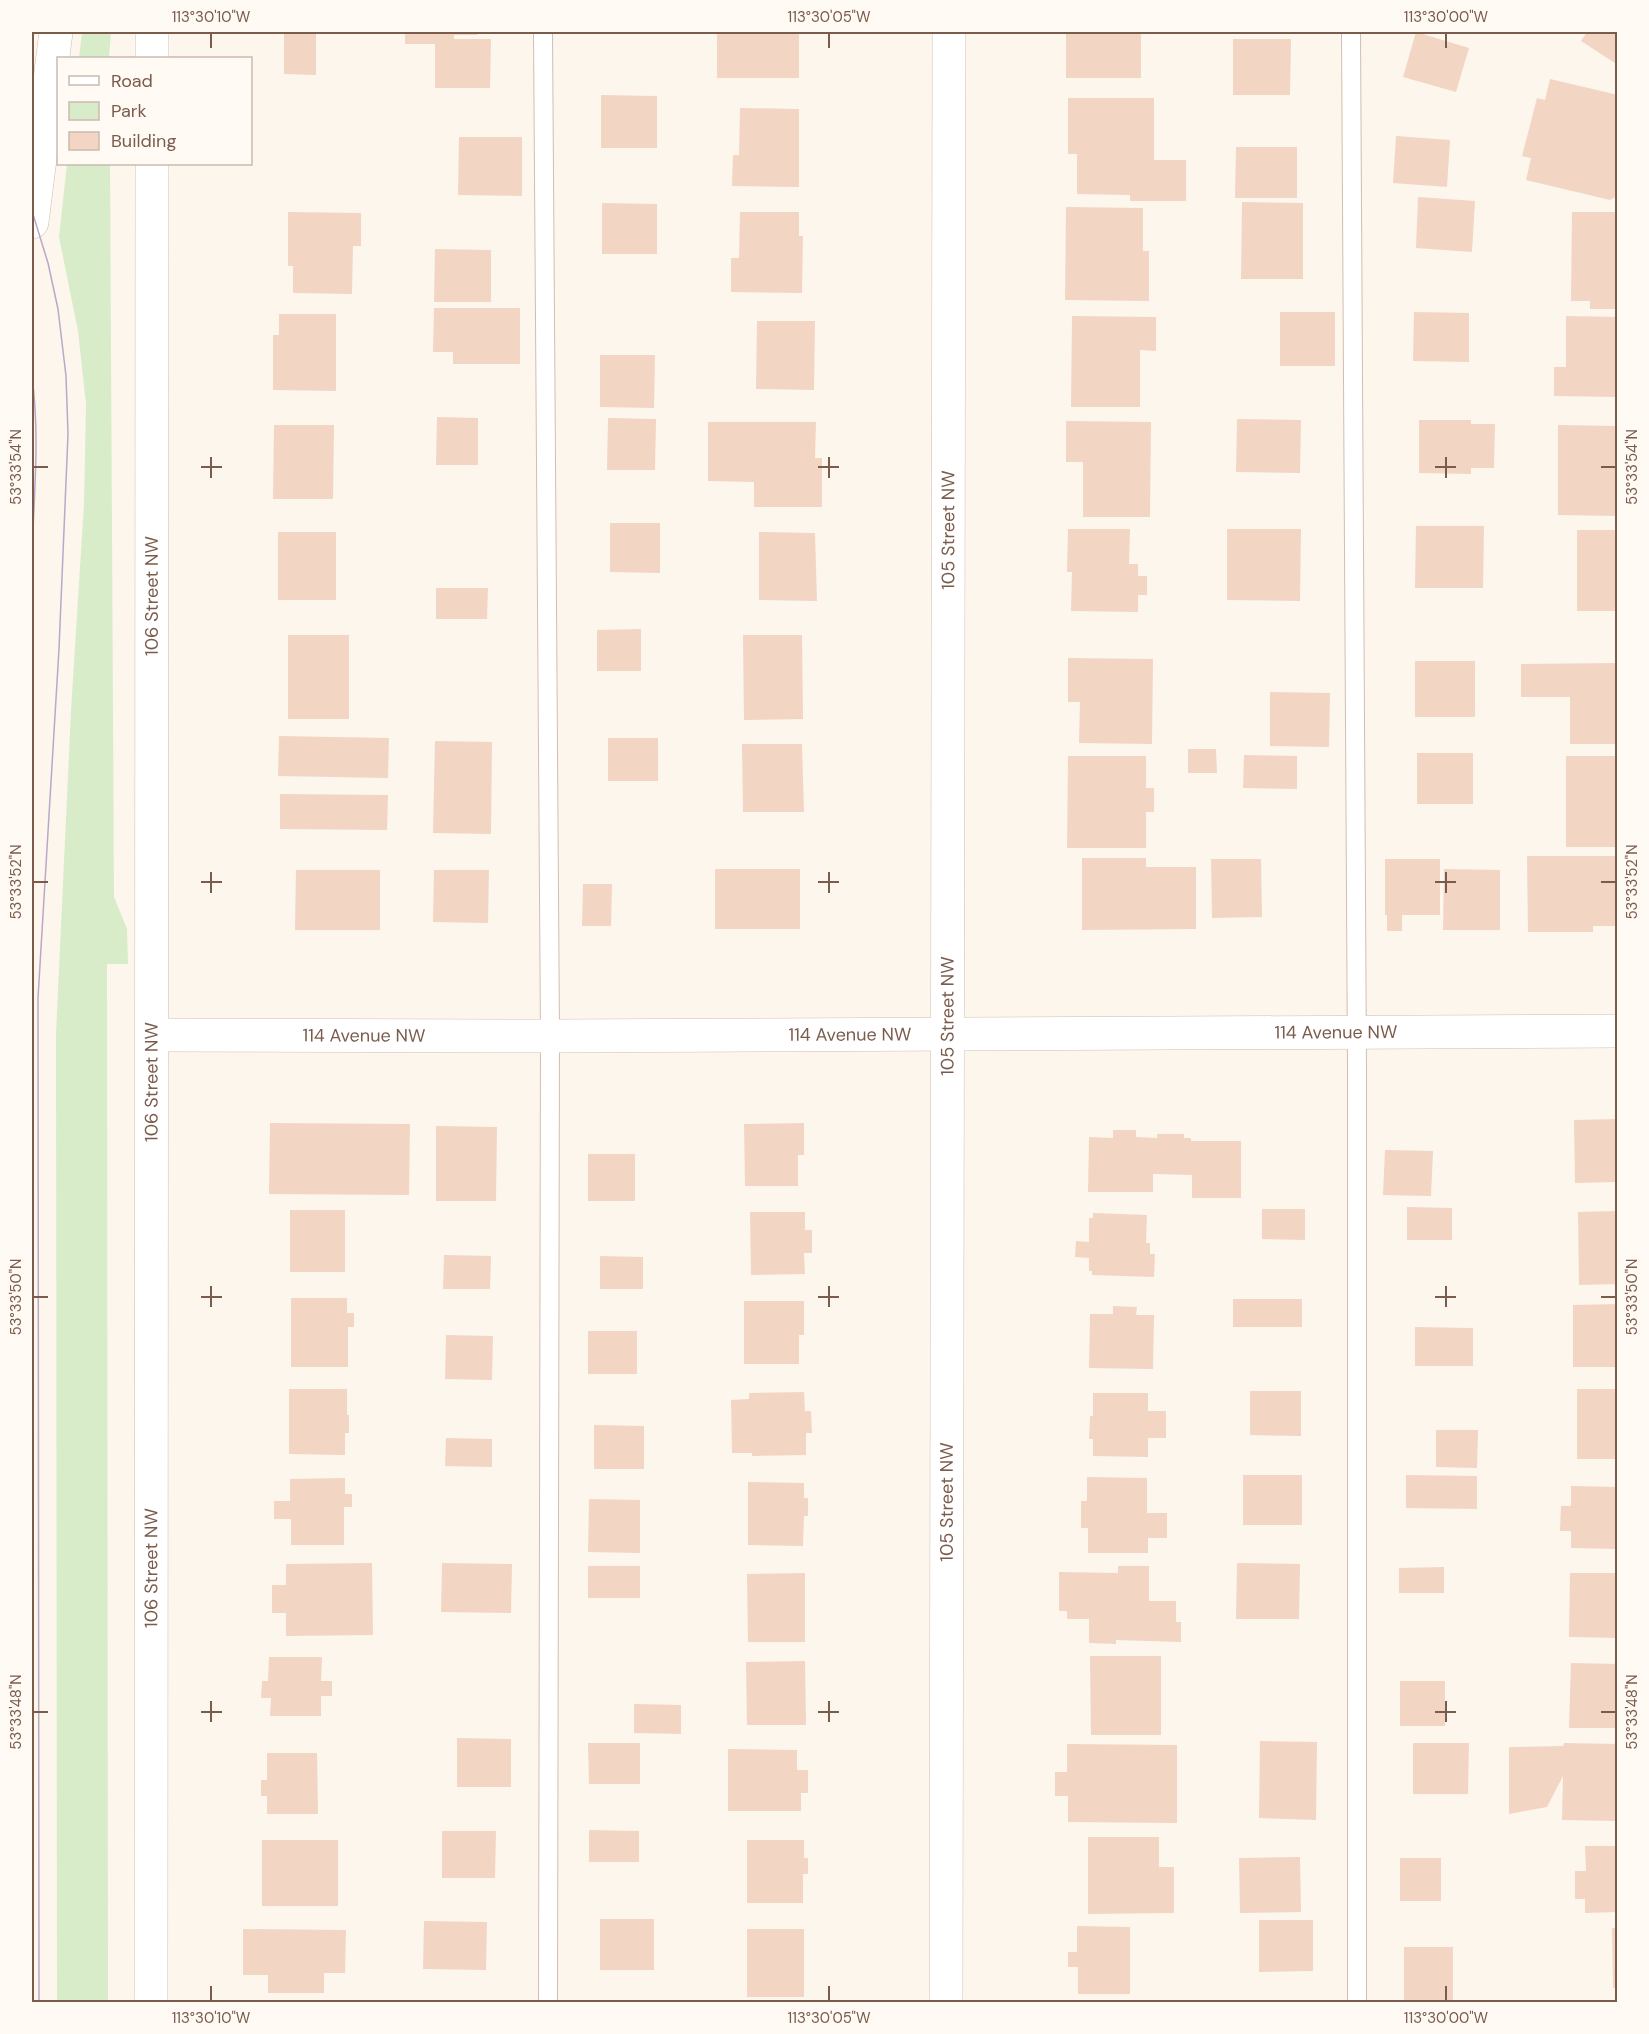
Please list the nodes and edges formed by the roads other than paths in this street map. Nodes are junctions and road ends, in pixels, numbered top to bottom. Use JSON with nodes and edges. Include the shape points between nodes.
{"nodes":[{"id":1,"x":56,"y":32,"type":"edge"},
{"id":2,"x":152,"y":32,"type":"edge"},
{"id":3,"x":543,"y":32,"type":"edge"},
{"id":4,"x":949,"y":32,"type":"edge"},
{"id":5,"x":1351,"y":32,"type":"edge"},
{"id":6,"x":152,"y":57,"type":"edge"},
{"id":7,"x":152,"y":165,"type":"edge"},
{"id":8,"x":32,"y":222,"type":"edge"},
{"id":9,"x":1617,"y":1031,"type":"edge"},
{"id":10,"x":947,"y":1033,"type":"junction"},
{"id":11,"x":1356,"y":1034,"type":"junction"},
{"id":12,"x":152,"y":1035,"type":"junction"},
{"id":13,"x":550,"y":1036,"type":"junction"},
{"id":14,"x":151,"y":2002,"type":"edge"},
{"id":15,"x":548,"y":2002,"type":"edge"},
{"id":16,"x":946,"y":2002,"type":"edge"},
{"id":17,"x":1357,"y":2002,"type":"edge"}],
"edges":[{"from":1,"to":8,"type":"street"},
{"from":2,"to":6,"type":"street"},
{"from":3,"to":13,"type":"lane"},
{"from":4,"to":10,"type":"street","name":"105 Street NW"},
{"from":5,"to":11,"type":"lane"},
{"from":7,"to":12,"type":"street","name":"106 Street NW"},
{"from":9,"to":11,"type":"street","name":"114 Avenue NW"},
{"from":10,"to":11,"type":"street","name":"114 Avenue NW"},
{"from":10,"to":13,"type":"street","name":"114 Avenue NW"},
{"from":10,"to":16,"type":"street","name":"105 Street NW"},
{"from":11,"to":17,"type":"lane"},
{"from":12,"to":13,"type":"street","name":"114 Avenue NW"},
{"from":12,"to":14,"type":"street","name":"106 Street NW"},
{"from":13,"to":15,"type":"lane"}]}
